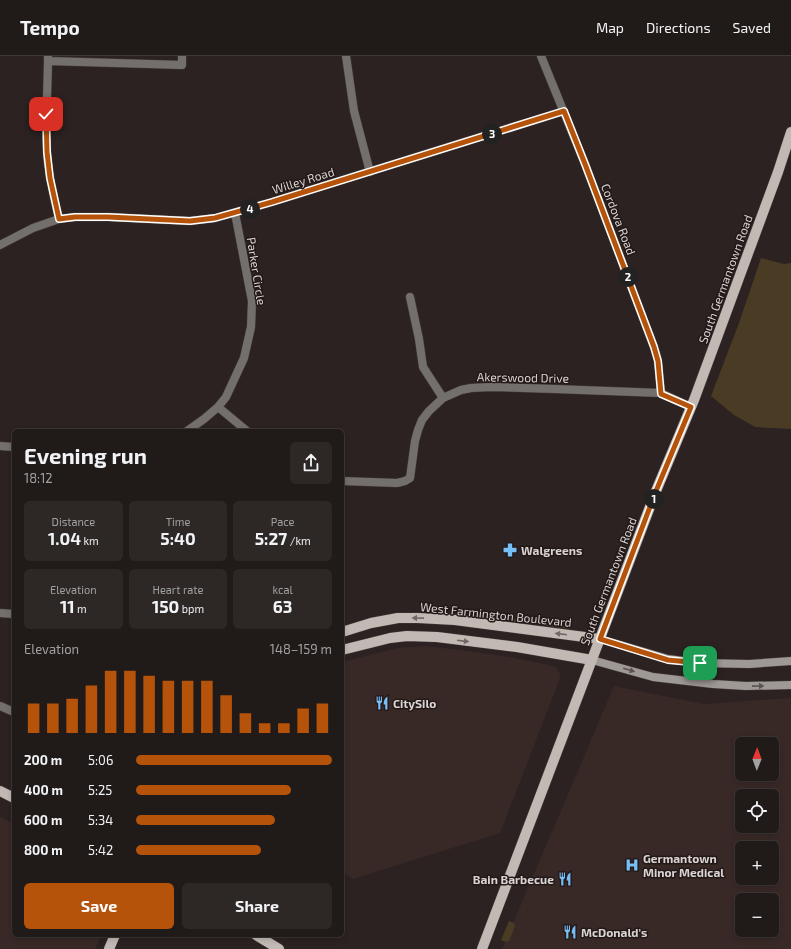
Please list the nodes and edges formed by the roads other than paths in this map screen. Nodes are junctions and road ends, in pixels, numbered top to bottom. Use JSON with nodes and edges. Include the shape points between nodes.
{"nodes":[{"id":1,"x":182,"y":56,"type":"edge"},
{"id":2,"x":346,"y":56,"type":"edge"},
{"id":3,"x":541,"y":56,"type":"edge"},
{"id":4,"x":48,"y":59,"type":"edge"},
{"id":5,"x":564,"y":111,"type":"junction"},
{"id":6,"x":791,"y":132,"type":"edge"},
{"id":7,"x":370,"y":172,"type":"junction"},
{"id":8,"x":235,"y":213,"type":"junction"},
{"id":9,"x":59,"y":219,"type":"junction"},
{"id":10,"x":0,"y":245,"type":"edge"},
{"id":11,"x":410,"y":297,"type":"dead end"},
{"id":12,"x":661,"y":394,"type":"junction"},
{"id":13,"x":444,"y":398,"type":"junction"},
{"id":14,"x":218,"y":407,"type":"junction"},
{"id":15,"x":691,"y":407,"type":"junction"},
{"id":16,"x":190,"y":429,"type":"edge"},
{"id":17,"x":245,"y":429,"type":"edge"},
{"id":18,"x":0,"y":446,"type":"edge"},
{"id":19,"x":12,"y":447,"type":"edge"},
{"id":20,"x":344,"y":481,"type":"edge"},
{"id":21,"x":0,"y":613,"type":"edge"},
{"id":22,"x":12,"y":614,"type":"edge"},
{"id":23,"x":344,"y":631,"type":"edge"},
{"id":24,"x":600,"y":639,"type":"junction"},
{"id":25,"x":344,"y":650,"type":"edge"},
{"id":26,"x":592,"y":660,"type":"junction"},
{"id":27,"x":791,"y":661,"type":"edge"},
{"id":28,"x":791,"y":685,"type":"edge"},
{"id":29,"x":0,"y":706,"type":"edge"},
{"id":30,"x":12,"y":711,"type":"edge"},
{"id":31,"x":0,"y":791,"type":"edge"},
{"id":32,"x":12,"y":797,"type":"edge"},
{"id":33,"x":114,"y":937,"type":"edge"},
{"id":34,"x":259,"y":937,"type":"edge"},
{"id":35,"x":109,"y":949,"type":"edge"},
{"id":36,"x":279,"y":949,"type":"edge"},
{"id":37,"x":482,"y":949,"type":"edge"}],
"edges":[{"from":1,"to":4,"type":"street","via":[[182,65]]},
{"from":2,"to":7,"type":"street","via":[[354,111]]},
{"from":3,"to":5,"type":"street","name":"Cordova Road"},
{"from":4,"to":9,"type":"street","via":[[47,152]]},
{"from":5,"to":7,"type":"street","name":"Willey Road"},
{"from":5,"to":12,"type":"street","name":"Cordova Road","via":[[654,347]]},
{"from":6,"to":15,"type":"main road","name":"South Germantown Road"},
{"from":7,"to":8,"type":"street","name":"Willey Road"},
{"from":8,"to":9,"type":"street","name":"Willey Road","via":[[190,221],[101,217]]},
{"from":8,"to":14,"type":"street","name":"Parker Circle","via":[[252,301],[251,327],[244,358],[226,397]]},
{"from":9,"to":10,"type":"street","name":"Willey Road","via":[[33,228]]},
{"from":11,"to":13,"type":"street","via":[[423,367]]},
{"from":12,"to":13,"type":"street","name":"Akerswood Drive","via":[[491,387],[461,390]]},
{"from":12,"to":15,"type":"street","name":"Akerswood Drive"},
{"from":13,"to":20,"type":"street","name":"Akerswood Drive","via":[[422,420],[415,441],[410,478],[397,483]]},
{"from":14,"to":16,"type":"street","name":"Parker Circle"},
{"from":14,"to":17,"type":"street"},
{"from":15,"to":24,"type":"main road","name":"South Germantown Road"},
{"from":18,"to":19,"type":"street"},
{"from":21,"to":22,"type":"street"},
{"from":24,"to":23,"type":"main road","name":"West Farmington Boulevard","one_way":true,"via":[[455,620],[418,618],[398,618]]},
{"from":24,"to":26,"type":"main road","name":"South Germantown Road"},
{"from":24,"to":27,"type":"main road","via":[[668,660],[749,664]]},
{"from":25,"to":26,"type":"main road","one_way":true,"via":[[390,638],[437,637]]},
{"from":26,"to":28,"type":"main road","one_way":true,"via":[[654,677],[746,686]]},
{"from":26,"to":37,"type":"main road","name":"South Germantown Road"},
{"from":29,"to":30,"type":"street"},
{"from":31,"to":32,"type":"main road"},
{"from":33,"to":35,"type":"main road"},
{"from":34,"to":36,"type":"main road"}]}
